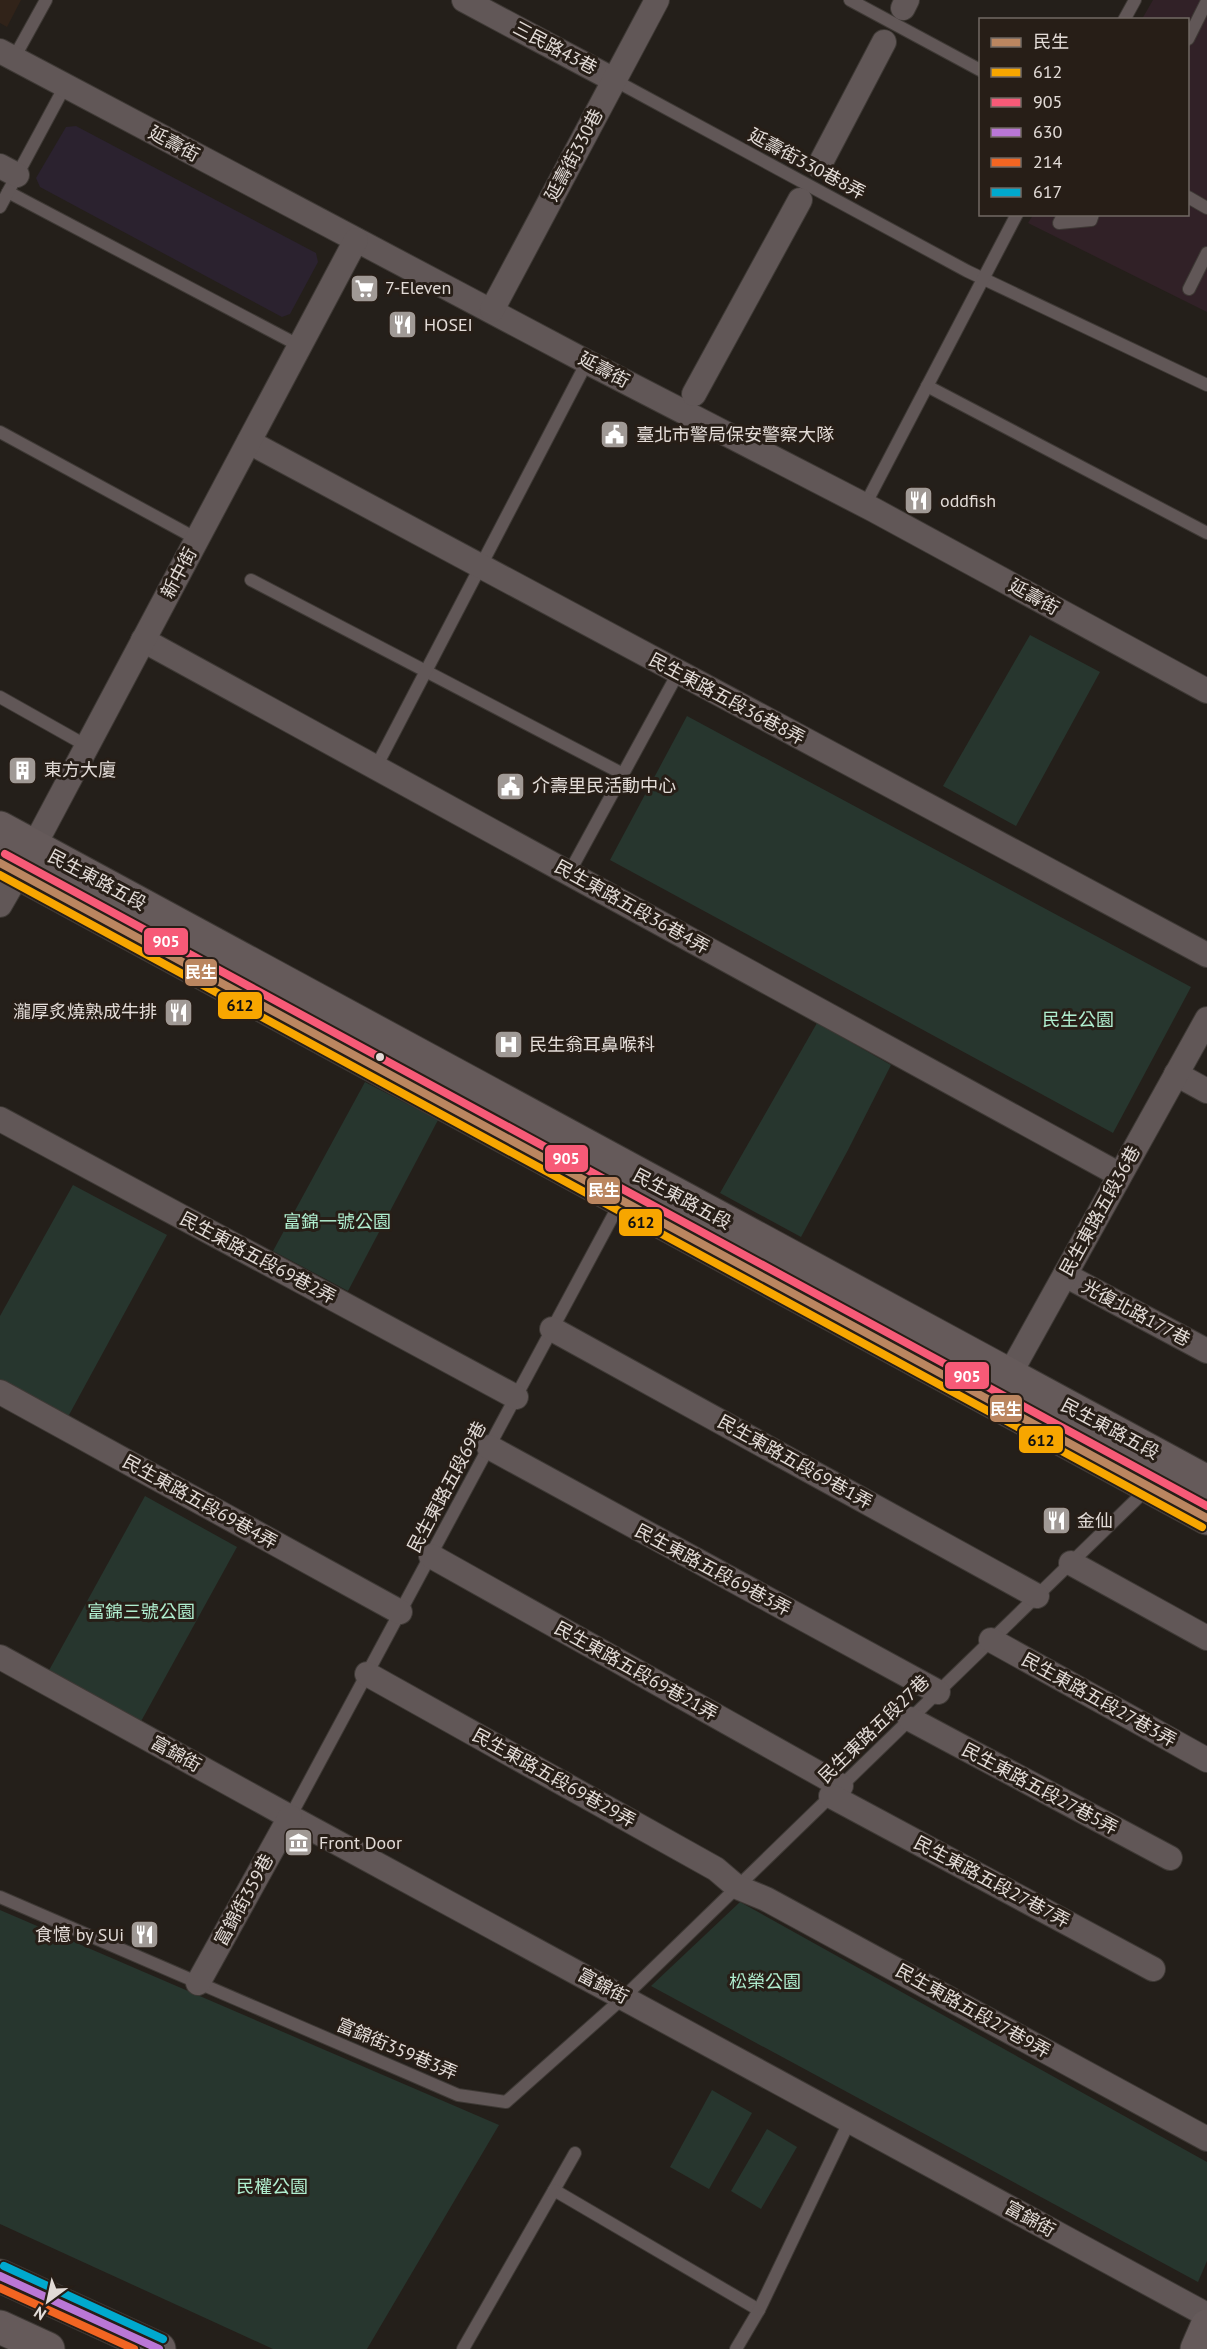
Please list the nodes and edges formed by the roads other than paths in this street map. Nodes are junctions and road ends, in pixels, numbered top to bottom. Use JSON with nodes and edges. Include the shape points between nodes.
{"nodes":[{"id":1,"x":46,"y":0,"type":"edge"},
{"id":2,"x":464,"y":0,"type":"edge"},
{"id":3,"x":657,"y":0,"type":"edge"},
{"id":4,"x":850,"y":0,"type":"edge"},
{"id":5,"x":1135,"y":0,"type":"edge"},
{"id":6,"x":1207,"y":1,"type":"edge"},
{"id":7,"x":1125,"y":18,"type":"edge"},
{"id":8,"x":1189,"y":37,"type":"edge"},
{"id":9,"x":885,"y":42,"type":"dead end"},
{"id":10,"x":7,"y":54,"type":"edge"},
{"id":11,"x":979,"y":69,"type":"edge"},
{"id":12,"x":614,"y":80,"type":"junction"},
{"id":13,"x":65,"y":86,"type":"junction"},
{"id":14,"x":819,"y":166,"type":"dead end"},
{"id":15,"x":8,"y":178,"type":"edge"},
{"id":16,"x":1189,"y":198,"type":"edge"},
{"id":17,"x":800,"y":200,"type":"dead end"},
{"id":18,"x":0,"y":207,"type":"edge"},
{"id":19,"x":1207,"y":208,"type":"edge"},
{"id":20,"x":1016,"y":216,"type":"edge"},
{"id":21,"x":1063,"y":216,"type":"edge"},
{"id":22,"x":1093,"y":216,"type":"edge"},
{"id":23,"x":356,"y":240,"type":"junction"},
{"id":24,"x":1207,"y":253,"type":"edge"},
{"id":25,"x":983,"y":278,"type":"junction"},
{"id":26,"x":1189,"y":289,"type":"dead end"},
{"id":27,"x":492,"y":310,"type":"junction"},
{"id":28,"x":300,"y":346,"type":"junction"},
{"id":29,"x":587,"y":362,"type":"junction"},
{"id":30,"x":1207,"y":385,"type":"edge"},
{"id":31,"x":927,"y":386,"type":"junction"},
{"id":32,"x":694,"y":394,"type":"dead end"},
{"id":33,"x":0,"y":432,"type":"edge"},
{"id":34,"x":249,"y":442,"type":"junction"},
{"id":35,"x":865,"y":505,"type":"junction"},
{"id":36,"x":1207,"y":532,"type":"edge"},
{"id":37,"x":197,"y":539,"type":"junction"},
{"id":38,"x":482,"y":566,"type":"junction"},
{"id":39,"x":251,"y":580,"type":"dead end"},
{"id":40,"x":143,"y":640,"type":"junction"},
{"id":41,"x":425,"y":671,"type":"junction"},
{"id":42,"x":678,"y":673,"type":"junction"},
{"id":43,"x":1207,"y":691,"type":"edge"},
{"id":44,"x":0,"y":698,"type":"edge"},
{"id":45,"x":87,"y":746,"type":"junction"},
{"id":46,"x":376,"y":767,"type":"junction"},
{"id":47,"x":623,"y":774,"type":"junction"},
{"id":48,"x":0,"y":828,"type":"edge"},
{"id":49,"x":34,"y":846,"type":"junction"},
{"id":50,"x":9,"y":868,"type":"edge"},
{"id":51,"x":569,"y":873,"type":"junction"},
{"id":52,"x":0,"y":905,"type":"edge"},
{"id":53,"x":1207,"y":955,"type":"edge"},
{"id":54,"x":1207,"y":1019,"type":"edge"},
{"id":55,"x":1176,"y":1074,"type":"junction"},
{"id":56,"x":1207,"y":1091,"type":"edge"},
{"id":57,"x":0,"y":1119,"type":"edge"},
{"id":58,"x":1120,"y":1175,"type":"junction"},
{"id":59,"x":629,"y":1187,"type":"junction"},
{"id":60,"x":1065,"y":1275,"type":"junction"},
{"id":61,"x":552,"y":1329,"type":"junction"},
{"id":62,"x":1207,"y":1351,"type":"edge"},
{"id":63,"x":1010,"y":1375,"type":"junction"},
{"id":64,"x":0,"y":1392,"type":"edge"},
{"id":65,"x":516,"y":1397,"type":"junction"},
{"id":66,"x":994,"y":1403,"type":"junction"},
{"id":67,"x":489,"y":1447,"type":"junction"},
{"id":68,"x":1207,"y":1482,"type":"edge"},
{"id":69,"x":1149,"y":1487,"type":"junction"},
{"id":70,"x":1207,"y":1518,"type":"edge"},
{"id":71,"x":431,"y":1556,"type":"junction"},
{"id":72,"x":1071,"y":1563,"type":"junction"},
{"id":73,"x":1036,"y":1596,"type":"junction"},
{"id":74,"x":400,"y":1612,"type":"junction"},
{"id":75,"x":1207,"y":1638,"type":"edge"},
{"id":76,"x":991,"y":1640,"type":"junction"},
{"id":77,"x":0,"y":1657,"type":"edge"},
{"id":78,"x":367,"y":1674,"type":"junction"},
{"id":79,"x":938,"y":1692,"type":"junction"},
{"id":80,"x":910,"y":1719,"type":"junction"},
{"id":81,"x":1207,"y":1760,"type":"edge"},
{"id":82,"x":836,"y":1791,"type":"junction"},
{"id":83,"x":290,"y":1817,"type":"junction"},
{"id":84,"x":1170,"y":1858,"type":"dead end"},
{"id":85,"x":737,"y":1887,"type":"junction"},
{"id":86,"x":0,"y":1897,"type":"edge"},
{"id":87,"x":1153,"y":1969,"type":"dead end"},
{"id":88,"x":198,"y":1983,"type":"junction"},
{"id":89,"x":624,"y":1997,"type":"junction"},
{"id":90,"x":850,"y":2120,"type":"junction"},
{"id":91,"x":1207,"y":2139,"type":"edge"},
{"id":92,"x":575,"y":2153,"type":"dead end"},
{"id":93,"x":554,"y":2190,"type":"junction"},
{"id":94,"x":0,"y":2276,"type":"edge"},
{"id":95,"x":759,"y":2310,"type":"junction"},
{"id":96,"x":1207,"y":2315,"type":"edge"},
{"id":97,"x":1207,"y":2326,"type":"edge"},
{"id":98,"x":0,"y":2327,"type":"edge"},
{"id":99,"x":48,"y":2349,"type":"edge"},
{"id":100,"x":159,"y":2349,"type":"edge"},
{"id":101,"x":463,"y":2349,"type":"edge"},
{"id":102,"x":736,"y":2349,"type":"edge"},
{"id":103,"x":1197,"y":2349,"type":"edge"}],
"edges":[{"from":1,"to":10,"type":"lane"},
{"from":2,"to":12,"type":"street","name":"三民路43巷"},
{"from":3,"to":12,"type":"street","name":"延壽街330巷"},
{"from":4,"to":11,"type":"lane"},
{"from":5,"to":7,"type":"lane"},
{"from":6,"to":8,"type":"lane"},
{"from":9,"to":14,"type":"street"},
{"from":10,"to":13,"type":"street","name":"延壽街"},
{"from":12,"to":25,"type":"lane","name":"延壽街330巷8弄"},
{"from":12,"to":27,"type":"street","name":"延壽街330巷"},
{"from":13,"to":15,"type":"lane"},
{"from":13,"to":23,"type":"street","name":"延壽街"},
{"from":15,"to":18,"type":"lane"},
{"from":15,"to":28,"type":"lane"},
{"from":16,"to":19,"type":"lane"},
{"from":17,"to":32,"type":"street"},
{"from":20,"to":25,"type":"lane"},
{"from":21,"to":22,"type":"lane","via":[[1059,223],[1090,220]]},
{"from":23,"to":27,"type":"street","name":"延壽街"},
{"from":23,"to":28,"type":"street","name":"新中街"},
{"from":24,"to":26,"type":"lane"},
{"from":25,"to":30,"type":"lane","name":"延壽街330巷8弄"},
{"from":25,"to":31,"type":"lane"},
{"from":27,"to":29,"type":"street","name":"延壽街"},
{"from":28,"to":34,"type":"street","name":"新中街"},
{"from":29,"to":35,"type":"street","name":"延壽街"},
{"from":29,"to":38,"type":"lane"},
{"from":31,"to":35,"type":"lane"},
{"from":31,"to":36,"type":"lane"},
{"from":33,"to":37,"type":"lane"},
{"from":34,"to":37,"type":"street","name":"新中街"},
{"from":34,"to":38,"type":"street","name":"民生東路五段36巷8弄"},
{"from":35,"to":43,"type":"street","name":"延壽街"},
{"from":37,"to":40,"type":"street","name":"新中街"},
{"from":38,"to":41,"type":"lane"},
{"from":38,"to":42,"type":"street","name":"民生東路五段36巷8弄"},
{"from":39,"to":41,"type":"lane"},
{"from":40,"to":45,"type":"street","name":"新中街"},
{"from":40,"to":46,"type":"street","name":"民生東路五段36巷4弄"},
{"from":41,"to":46,"type":"lane"},
{"from":41,"to":47,"type":"lane"},
{"from":42,"to":47,"type":"lane"},
{"from":42,"to":53,"type":"street","name":"民生東路五段36巷8弄"},
{"from":44,"to":45,"type":"lane"},
{"from":45,"to":49,"type":"street","name":"新中街"},
{"from":46,"to":51,"type":"street","name":"民生東路五段36巷4弄"},
{"from":47,"to":51,"type":"lane"},
{"from":48,"to":49,"type":"street","name":"民生東路五段"},
{"from":49,"to":50,"type":"street","name":"新中街"},
{"from":49,"to":59,"type":"street","name":"民生東路五段"},
{"from":50,"to":52,"type":"street","name":"新中街"},
{"from":50,"to":59,"type":"street","name":"民生東路五段"},
{"from":51,"to":58,"type":"street","name":"民生東路五段36巷4弄"},
{"from":54,"to":55,"type":"street","name":"民生東路五段36巷"},
{"from":55,"to":56,"type":"street"},
{"from":55,"to":58,"type":"street","name":"民生東路五段36巷"},
{"from":57,"to":65,"type":"street","name":"民生東路五段69巷2弄"},
{"from":58,"to":60,"type":"street","name":"民生東路五段36巷"},
{"from":59,"to":61,"type":"lane","name":"民生東路五段69巷"},
{"from":59,"to":63,"type":"street","name":"民生東路五段"},
{"from":59,"to":66,"type":"street","name":"民生東路五段"},
{"from":60,"to":62,"type":"street","name":"光復北路177巷"},
{"from":60,"to":63,"type":"street","name":"民生東路五段36巷"},
{"from":61,"to":65,"type":"lane","name":"民生東路五段69巷"},
{"from":61,"to":73,"type":"street","name":"民生東路五段69巷1弄"},
{"from":63,"to":66,"type":"street","name":"民生東路五段36巷"},
{"from":63,"to":68,"type":"street","name":"民生東路五段"},
{"from":64,"to":74,"type":"street","name":"民生東路五段69巷4弄"},
{"from":65,"to":67,"type":"lane","name":"民生東路五段69巷"},
{"from":66,"to":69,"type":"street","name":"民生東路五段"},
{"from":67,"to":71,"type":"lane","name":"民生東路五段69巷"},
{"from":67,"to":79,"type":"street","name":"民生東路五段69巷3弄"},
{"from":69,"to":70,"type":"street","name":"民生東路五段"},
{"from":69,"to":72,"type":"lane","name":"民生東路五段27巷"},
{"from":71,"to":74,"type":"lane","name":"民生東路五段69巷"},
{"from":71,"to":82,"type":"street","name":"民生東路五段69巷21弄"},
{"from":72,"to":73,"type":"lane","name":"民生東路五段27巷"},
{"from":72,"to":75,"type":"street"},
{"from":73,"to":76,"type":"lane","name":"民生東路五段27巷"},
{"from":74,"to":78,"type":"lane","name":"民生東路五段69巷"},
{"from":76,"to":79,"type":"lane","name":"民生東路五段27巷"},
{"from":76,"to":81,"type":"street","name":"民生東路五段27巷3弄"},
{"from":77,"to":83,"type":"street","name":"富錦街"},
{"from":78,"to":83,"type":"lane","name":"民生東路五段69巷"},
{"from":78,"to":85,"type":"street","name":"民生東路五段69巷29弄","via":[[716,1869]]},
{"from":79,"to":80,"type":"lane","name":"民生東路五段27巷"},
{"from":80,"to":82,"type":"lane","name":"民生東路五段27巷"},
{"from":80,"to":84,"type":"street","name":"民生東路五段27巷5弄"},
{"from":82,"to":85,"type":"lane","name":"民生東路五段27巷"},
{"from":82,"to":87,"type":"street","name":"民生東路五段27巷7弄"},
{"from":83,"to":88,"type":"street","name":"富錦街359巷"},
{"from":83,"to":89,"type":"street","name":"富錦街"},
{"from":85,"to":89,"type":"lane","name":"民生東路五段27巷"},
{"from":85,"to":91,"type":"street","name":"民生東路五段27巷9弄","via":[[766,1899]]},
{"from":86,"to":88,"type":"lane","name":"富錦街359巷3弄"},
{"from":88,"to":89,"type":"lane","name":"富錦街359巷3弄","via":[[458,2095],[506,2102]]},
{"from":89,"to":90,"type":"street","name":"富錦街"},
{"from":90,"to":95,"type":"lane"},
{"from":90,"to":96,"type":"street","name":"富錦街"},
{"from":92,"to":93,"type":"lane"},
{"from":93,"to":95,"type":"lane"},
{"from":93,"to":101,"type":"lane"},
{"from":94,"to":100,"type":"street"},
{"from":95,"to":102,"type":"lane"},
{"from":97,"to":103,"type":"street"},
{"from":98,"to":99,"type":"street"}]}
